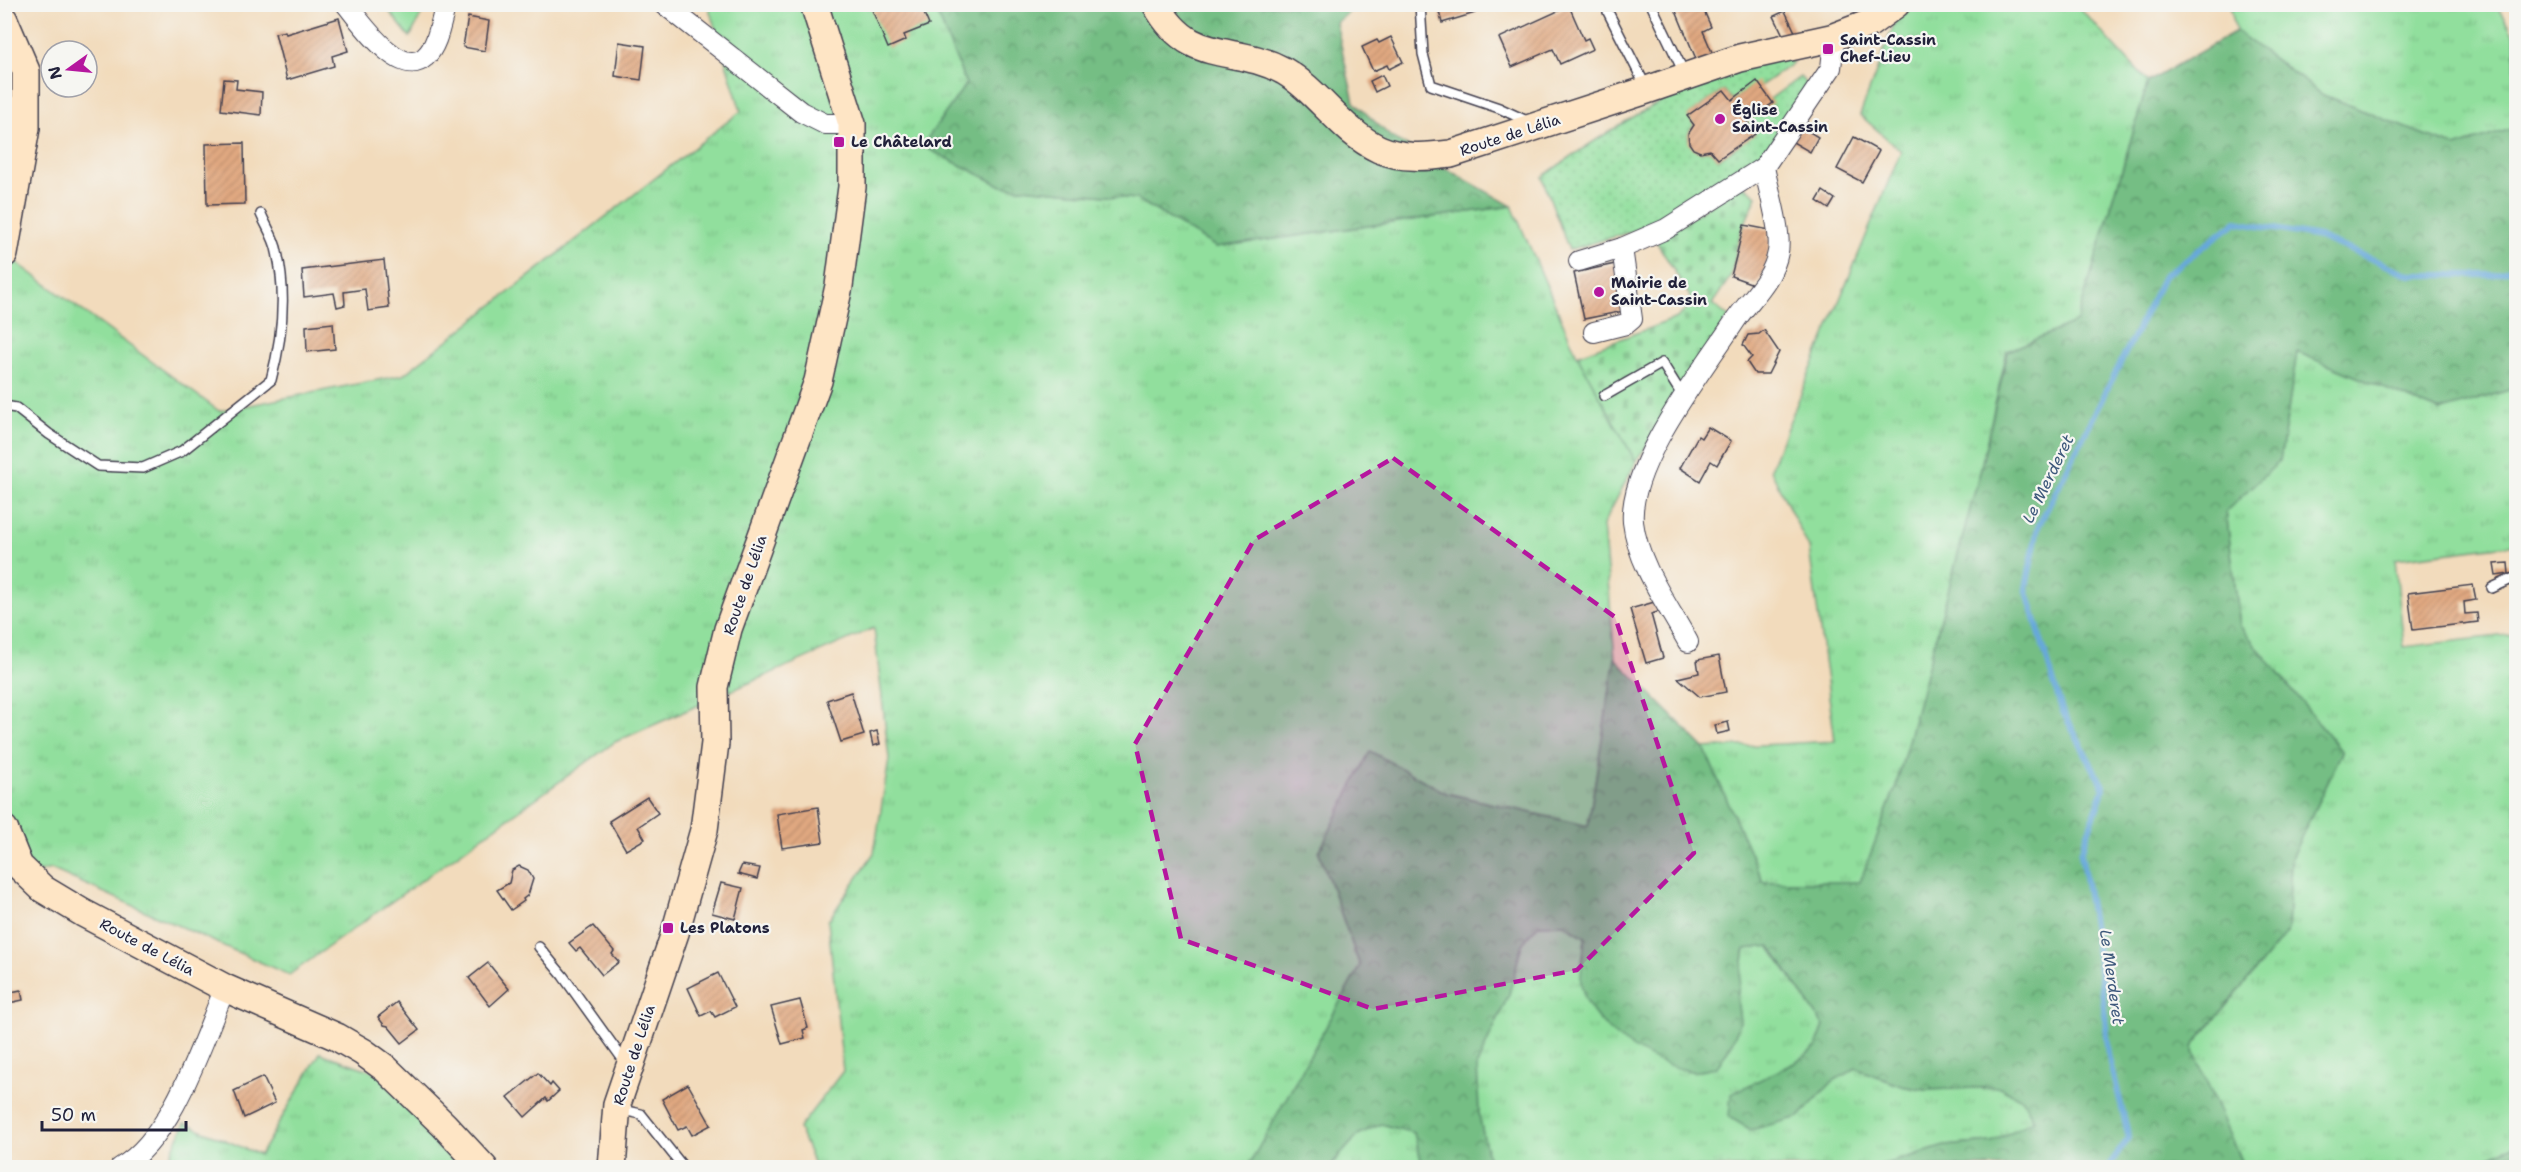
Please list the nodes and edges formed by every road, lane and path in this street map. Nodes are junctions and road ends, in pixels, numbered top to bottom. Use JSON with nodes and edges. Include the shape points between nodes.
{"nodes":[{"id":1,"x":346,"y":4,"type":"edge"},
{"id":2,"x":446,"y":4,"type":"edge"},
{"id":3,"x":664,"y":4,"type":"edge"},
{"id":4,"x":814,"y":4,"type":"edge"},
{"id":5,"x":1156,"y":4,"type":"edge"},
{"id":6,"x":1420,"y":4,"type":"edge"},
{"id":7,"x":1651,"y":4,"type":"edge"},
{"id":8,"x":1896,"y":4,"type":"edge"},
{"id":9,"x":1608,"y":12,"type":"dead end"},
{"id":10,"x":4,"y":20,"type":"edge"},
{"id":11,"x":1830,"y":39,"type":"junction"},
{"id":12,"x":1686,"y":77,"type":"junction"},
{"id":13,"x":1647,"y":90,"type":"junction"},
{"id":14,"x":852,"y":124,"type":"junction"},
{"id":15,"x":1537,"y":126,"type":"junction"},
{"id":16,"x":1764,"y":166,"type":"junction"},
{"id":17,"x":261,"y":214,"type":"dead end"},
{"id":18,"x":1622,"y":248,"type":"junction"},
{"id":19,"x":4,"y":254,"type":"edge"},
{"id":20,"x":1579,"y":261,"type":"dead end"},
{"id":21,"x":1594,"y":332,"type":"dead end"},
{"id":22,"x":1604,"y":396,"type":"dead end"},
{"id":23,"x":1684,"y":398,"type":"junction"},
{"id":24,"x":4,"y":406,"type":"edge"},
{"id":25,"x":2517,"y":577,"type":"edge"},
{"id":26,"x":2492,"y":588,"type":"dead end"},
{"id":27,"x":1688,"y":642,"type":"dead end"},
{"id":28,"x":4,"y":829,"type":"edge"},
{"id":29,"x":539,"y":947,"type":"dead end"},
{"id":30,"x":225,"y":988,"type":"junction"},
{"id":31,"x":628,"y":1066,"type":"junction"},
{"id":32,"x":616,"y":1108,"type":"junction"},
{"id":33,"x":120,"y":1167,"type":"edge"},
{"id":34,"x":484,"y":1167,"type":"edge"},
{"id":35,"x":612,"y":1167,"type":"edge"},
{"id":36,"x":684,"y":1167,"type":"edge"}],
"edges":[{"from":1,"to":2,"type":"street","via":[[392,55],[408,63],[427,56]]},
{"from":3,"to":14,"type":"street","via":[[801,112],[825,124]]},
{"from":4,"to":14,"type":"street","name":"Route de Lélia"},
{"from":5,"to":15,"type":"street","name":"Route de Lélia","via":[[1179,36],[1200,48],[1283,71],[1359,137],[1379,149],[1418,157],[1451,154]]},
{"from":6,"to":15,"type":"lane","via":[[1423,54],[1431,86],[1499,108]]},
{"from":7,"to":12,"type":"lane"},
{"from":8,"to":11,"type":"street","name":"Route de Lélia","via":[[1870,23]]},
{"from":9,"to":13,"type":"lane"},
{"from":10,"to":19,"type":"street","via":[[26,71],[26,128]]},
{"from":11,"to":12,"type":"street","name":"Route de Lélia","via":[[1740,58]]},
{"from":11,"to":16,"type":"street","via":[[1831,68]]},
{"from":12,"to":13,"type":"street","name":"Route de Lélia"},
{"from":13,"to":15,"type":"street","name":"Route de Lélia"},
{"from":14,"to":31,"type":"street","name":"Route de Lélia","via":[[849,222],[818,381],[728,629],[714,687],[715,743],[704,830],[675,933]]},
{"from":16,"to":18,"type":"street","via":[[1666,229]]},
{"from":16,"to":23,"type":"street","via":[[1779,239],[1775,262],[1768,279]]},
{"from":17,"to":24,"type":"lane","via":[[277,251],[281,285],[283,319],[271,380],[182,451],[143,468],[98,466],[16,408]]},
{"from":18,"to":20,"type":"street"},
{"from":18,"to":21,"type":"street","via":[[1632,318],[1626,324]]},
{"from":22,"to":23,"type":"lane","via":[[1662,363]]},
{"from":23,"to":27,"type":"street","via":[[1641,472],[1634,522],[1650,574]]},
{"from":25,"to":26,"type":"lane"},
{"from":28,"to":30,"type":"street","name":"Route de Lélia","via":[[19,866],[43,890]]},
{"from":29,"to":31,"type":"lane"},
{"from":30,"to":33,"type":"street","via":[[170,1116],[133,1160]]},
{"from":30,"to":34,"type":"street","name":"Route de Lélia","via":[[363,1052],[385,1068]]},
{"from":31,"to":32,"type":"street","name":"Route de Lélia"},
{"from":32,"to":35,"type":"street","name":"Route de Lélia"},
{"from":32,"to":36,"type":"lane","via":[[641,1114]]}]}
